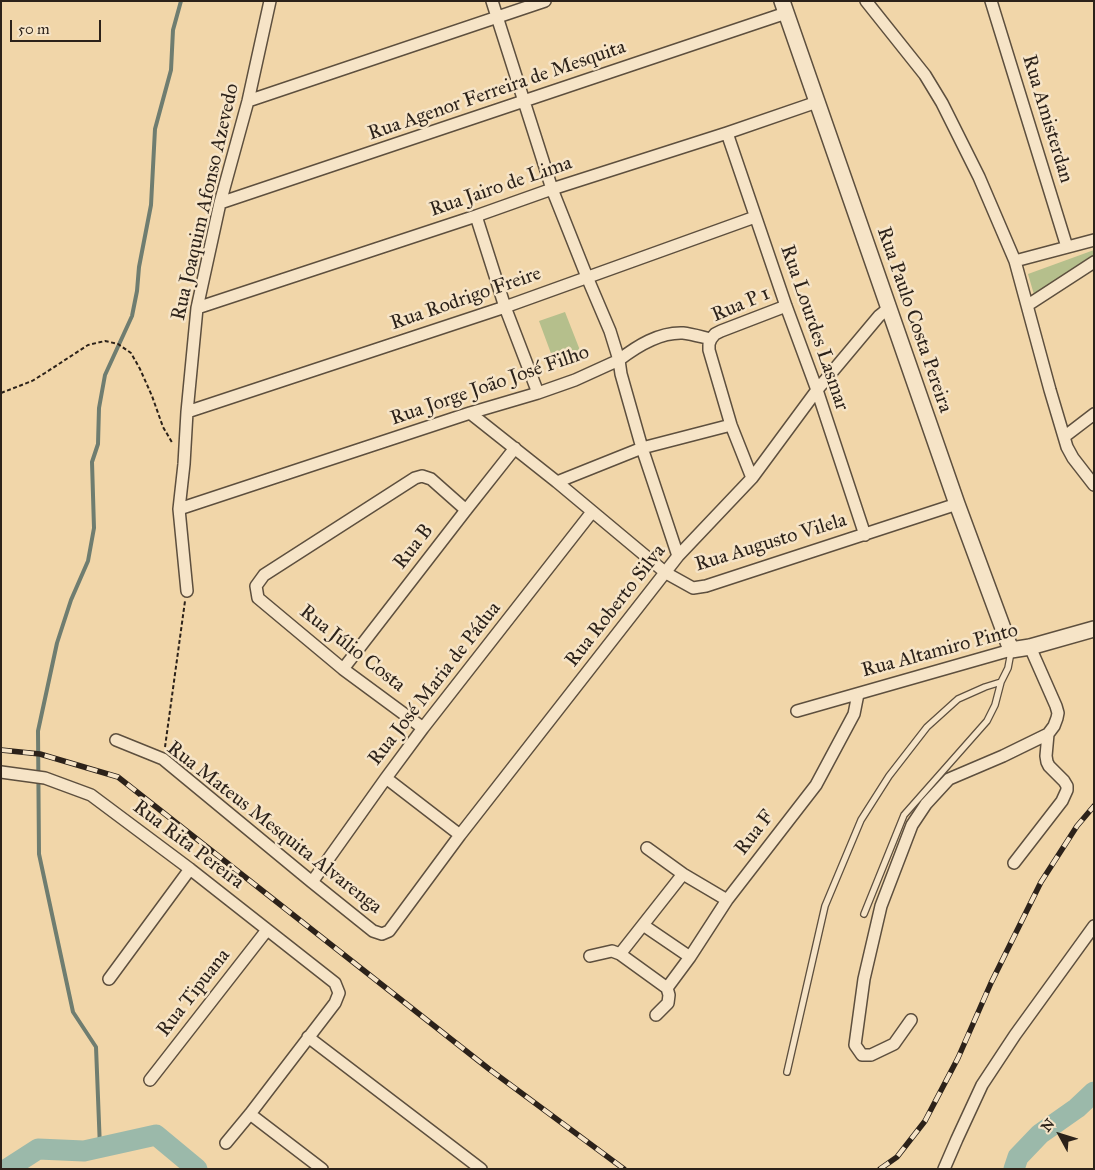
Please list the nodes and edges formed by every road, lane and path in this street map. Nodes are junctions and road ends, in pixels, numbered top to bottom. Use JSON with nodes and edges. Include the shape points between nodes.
{"nodes":[{"id":1,"x":270,"y":1,"type":"edge"},
{"id":2,"x":492,"y":1,"type":"edge"},
{"id":3,"x":545,"y":1,"type":"edge"},
{"id":4,"x":866,"y":1,"type":"edge"},
{"id":5,"x":991,"y":1,"type":"edge"},
{"id":6,"x":784,"y":7,"type":"edge"},
{"id":7,"x":497,"y":18,"type":"junction"},
{"id":8,"x":248,"y":101,"type":"junction"},
{"id":9,"x":524,"y":102,"type":"junction"},
{"id":10,"x":817,"y":102,"type":"junction"},
{"id":11,"x":727,"y":133,"type":"junction"},
{"id":12,"x":552,"y":189,"type":"junction"},
{"id":13,"x":220,"y":204,"type":"junction"},
{"id":14,"x":476,"y":216,"type":"junction"},
{"id":15,"x":755,"y":216,"type":"junction"},
{"id":16,"x":1094,"y":240,"type":"edge"},
{"id":17,"x":1067,"y":247,"type":"junction"},
{"id":18,"x":1015,"y":261,"type":"junction"},
{"id":19,"x":1094,"y":262,"type":"edge"},
{"id":20,"x":587,"y":277,"type":"junction"},
{"id":21,"x":1028,"y":305,"type":"junction"},
{"id":22,"x":786,"y":306,"type":"junction"},
{"id":23,"x":505,"y":307,"type":"junction"},
{"id":24,"x":197,"y":308,"type":"junction"},
{"id":25,"x":889,"y":308,"type":"junction"},
{"id":26,"x":710,"y":338,"type":"junction"},
{"id":27,"x":619,"y":360,"type":"junction"},
{"id":28,"x":817,"y":390,"type":"junction"},
{"id":29,"x":1,"y":393,"type":"edge"},
{"id":30,"x":538,"y":393,"type":"junction"},
{"id":31,"x":187,"y":412,"type":"junction"},
{"id":32,"x":470,"y":413,"type":"junction"},
{"id":33,"x":1094,"y":414,"type":"edge"},
{"id":34,"x":731,"y":425,"type":"junction"},
{"id":35,"x":1064,"y":437,"type":"junction"},
{"id":36,"x":173,"y":444,"type":"dead end"},
{"id":37,"x":516,"y":448,"type":"junction"},
{"id":38,"x":642,"y":448,"type":"junction"},
{"id":39,"x":752,"y":478,"type":"junction"},
{"id":40,"x":557,"y":482,"type":"junction"},
{"id":41,"x":1094,"y":485,"type":"edge"},
{"id":42,"x":957,"y":504,"type":"junction"},
{"id":43,"x":179,"y":509,"type":"junction"},
{"id":44,"x":466,"y":510,"type":"junction"},
{"id":45,"x":592,"y":512,"type":"junction"},
{"id":46,"x":865,"y":535,"type":"junction"},
{"id":47,"x":678,"y":556,"type":"junction"},
{"id":48,"x":666,"y":573,"type":"junction"},
{"id":49,"x":187,"y":591,"type":"joint"},
{"id":50,"x":1094,"y":629,"type":"edge"},
{"id":51,"x":1030,"y":647,"type":"junction"},
{"id":52,"x":1011,"y":650,"type":"junction"},
{"id":53,"x":343,"y":669,"type":"junction"},
{"id":54,"x":1001,"y":682,"type":"junction"},
{"id":55,"x":858,"y":694,"type":"junction"},
{"id":56,"x":797,"y":712,"type":"dead end"},
{"id":57,"x":423,"y":728,"type":"junction"},
{"id":58,"x":1048,"y":734,"type":"junction"},
{"id":59,"x":116,"y":740,"type":"dead end"},
{"id":60,"x":163,"y":759,"type":"junction"},
{"id":61,"x":1,"y":772,"type":"edge"},
{"id":62,"x":386,"y":778,"type":"junction"},
{"id":63,"x":460,"y":835,"type":"junction"},
{"id":64,"x":647,"y":848,"type":"dead end"},
{"id":65,"x":1014,"y":863,"type":"dead end"},
{"id":66,"x":190,"y":869,"type":"junction"},
{"id":67,"x":683,"y":874,"type":"junction"},
{"id":68,"x":312,"y":882,"type":"junction"},
{"id":69,"x":727,"y":900,"type":"junction"},
{"id":70,"x":864,"y":914,"type":"dead end"},
{"id":71,"x":643,"y":925,"type":"junction"},
{"id":72,"x":1094,"y":926,"type":"edge"},
{"id":73,"x":267,"y":930,"type":"junction"},
{"id":74,"x":382,"y":934,"type":"joint"},
{"id":75,"x":620,"y":954,"type":"junction"},
{"id":76,"x":590,"y":956,"type":"dead end"},
{"id":77,"x":690,"y":957,"type":"junction"},
{"id":78,"x":109,"y":979,"type":"dead end"},
{"id":79,"x":667,"y":988,"type":"junction"},
{"id":80,"x":656,"y":1015,"type":"dead end"},
{"id":81,"x":911,"y":1020,"type":"dead end"},
{"id":82,"x":308,"y":1037,"type":"junction"},
{"id":83,"x":787,"y":1072,"type":"dead end"},
{"id":84,"x":150,"y":1080,"type":"dead end"},
{"id":85,"x":250,"y":1114,"type":"junction"},
{"id":86,"x":226,"y":1143,"type":"dead end"},
{"id":87,"x":322,"y":1169,"type":"edge"},
{"id":88,"x":481,"y":1169,"type":"edge"},
{"id":89,"x":944,"y":1169,"type":"edge"}],
"edges":[{"from":1,"to":8,"type":"street","name":"Rua Joaquim Afonso Azevedo"},
{"from":2,"to":7,"type":"street"},
{"from":3,"to":7,"type":"street"},
{"from":4,"to":18,"type":"street","via":[[925,75],[942,103],[979,176]]},
{"from":5,"to":17,"type":"street","name":"Rua Amisterdan"},
{"from":6,"to":9,"type":"street","name":"Rua Agenor Ferreira de Mesquita"},
{"from":6,"to":10,"type":"street","name":"Rua Paulo Costa Pereira"},
{"from":7,"to":8,"type":"street"},
{"from":7,"to":9,"type":"street"},
{"from":8,"to":13,"type":"street","name":"Rua Joaquim Afonso Azevedo"},
{"from":9,"to":12,"type":"street"},
{"from":9,"to":13,"type":"street","name":"Rua Agenor Ferreira de Mesquita"},
{"from":10,"to":11,"type":"street","name":"Rua Jairo de Lima"},
{"from":10,"to":25,"type":"street","name":"Rua Paulo Costa Pereira"},
{"from":11,"to":12,"type":"street","name":"Rua Jairo de Lima"},
{"from":11,"to":15,"type":"street","name":"Rua Lourdes Lasmar"},
{"from":12,"to":14,"type":"street","name":"Rua Jairo de Lima"},
{"from":12,"to":20,"type":"street"},
{"from":13,"to":24,"type":"street","name":"Rua Joaquim Afonso Azevedo"},
{"from":14,"to":23,"type":"street"},
{"from":14,"to":24,"type":"street","name":"Rua Jairo de Lima"},
{"from":15,"to":20,"type":"street","name":"Rua Rodrigo Freire"},
{"from":15,"to":22,"type":"street","name":"Rua Lourdes Lasmar"},
{"from":16,"to":17,"type":"street"},
{"from":17,"to":18,"type":"street"},
{"from":18,"to":21,"type":"street"},
{"from":19,"to":21,"type":"street"},
{"from":20,"to":23,"type":"street","name":"Rua Rodrigo Freire"},
{"from":20,"to":27,"type":"street"},
{"from":21,"to":35,"type":"street"},
{"from":22,"to":26,"type":"street","name":"Rua P 1"},
{"from":22,"to":28,"type":"street","name":"Rua Lourdes Lasmar"},
{"from":23,"to":30,"type":"street"},
{"from":23,"to":31,"type":"street","name":"Rua Rodrigo Freire"},
{"from":24,"to":31,"type":"street","name":"Rua Joaquim Afonso Azevedo"},
{"from":25,"to":28,"type":"street","name":"Rua Roberto Silva"},
{"from":25,"to":42,"type":"street","name":"Rua Paulo Costa Pereira"},
{"from":26,"to":27,"type":"street","via":[[668,334],[636,347]]},
{"from":26,"to":34,"type":"street","via":[[709,350]]},
{"from":27,"to":30,"type":"street","name":"Rua Jorge João José Filho"},
{"from":27,"to":38,"type":"street","name":"Rua Jorge João José Filho"},
{"from":28,"to":39,"type":"street","name":"Rua Roberto Silva"},
{"from":28,"to":46,"type":"street","name":"Rua Lourdes Lasmar"},
{"from":29,"to":36,"type":"path","via":[[45,374],[88,345],[118,344],[131,354],[140,369]]},
{"from":30,"to":32,"type":"street","name":"Rua Jorge João José Filho"},
{"from":31,"to":43,"type":"street","name":"Rua Joaquim Afonso Azevedo"},
{"from":32,"to":37,"type":"street","name":"Rua Augusto Vilela"},
{"from":32,"to":43,"type":"street","name":"Rua Jorge João José Filho"},
{"from":33,"to":35,"type":"street"},
{"from":34,"to":38,"type":"street"},
{"from":34,"to":39,"type":"street"},
{"from":35,"to":41,"type":"street","via":[[1073,458]]},
{"from":37,"to":40,"type":"street","name":"Rua Augusto Vilela"},
{"from":37,"to":44,"type":"street","name":"Rua B"},
{"from":38,"to":40,"type":"street"},
{"from":38,"to":47,"type":"street","name":"Rua Jorge João José Filho"},
{"from":39,"to":47,"type":"street","name":"Rua Roberto Silva"},
{"from":40,"to":45,"type":"street","name":"Rua Augusto Vilela"},
{"from":42,"to":46,"type":"street","name":"Rua Augusto Vilela"},
{"from":42,"to":52,"type":"street","name":"Rua Paulo Costa Pereira"},
{"from":43,"to":49,"type":"street","name":"Rua Joaquim Afonso Azevedo"},
{"from":44,"to":53,"type":"street","name":"Rua B"},
{"from":44,"to":53,"type":"street","name":"Rua Júlio Costa","via":[[431,479],[415,478],[264,575],[256,586],[258,598]]},
{"from":45,"to":48,"type":"street","name":"Rua Augusto Vilela"},
{"from":45,"to":57,"type":"street","name":"Rua José Maria de Pádua"},
{"from":46,"to":48,"type":"street","name":"Rua Augusto Vilela","via":[[706,586],[693,588]]},
{"from":47,"to":48,"type":"street","name":"Rua Roberto Silva"},
{"from":48,"to":63,"type":"street","name":"Rua Roberto Silva"},
{"from":49,"to":60,"type":"path"},
{"from":50,"to":51,"type":"street","name":"Rua Altamiro Pinto"},
{"from":51,"to":52,"type":"street","name":"Rua Altamiro Pinto"},
{"from":51,"to":58,"type":"street","via":[[1058,712]]},
{"from":52,"to":54,"type":"lane","via":[[1008,668]]},
{"from":52,"to":55,"type":"street","name":"Rua Altamiro Pinto"},
{"from":53,"to":57,"type":"street","name":"Rua Júlio Costa"},
{"from":54,"to":70,"type":"lane","via":[[987,721],[904,815]]},
{"from":54,"to":83,"type":"lane","via":[[958,699],[927,727],[889,776],[862,820],[825,906]]},
{"from":55,"to":56,"type":"street","name":"Rua Altamiro Pinto"},
{"from":55,"to":69,"type":"street","name":"Rua F","via":[[854,714],[816,785]]},
{"from":57,"to":62,"type":"street","name":"Rua José Maria de Pádua"},
{"from":58,"to":65,"type":"street","via":[[1047,762],[1064,781],[1067,790]]},
{"from":58,"to":81,"type":"street","via":[[949,779],[912,825],[882,906],[864,979],[855,1045],[862,1055],[871,1055],[894,1044]]},
{"from":59,"to":60,"type":"street","name":"Rua Mateus Mesquita Alvarenga"},
{"from":60,"to":68,"type":"street","name":"Rua Mateus Mesquita Alvarenga"},
{"from":61,"to":66,"type":"street","name":"Rua Rita Pereira","via":[[45,778],[91,795]]},
{"from":62,"to":63,"type":"street"},
{"from":62,"to":68,"type":"street","name":"Rua José Maria de Pádua"},
{"from":63,"to":74,"type":"street","name":"Rua Roberto Silva","via":[[389,931]]},
{"from":64,"to":67,"type":"street"},
{"from":66,"to":73,"type":"street","name":"Rua Rita Pereira"},
{"from":66,"to":78,"type":"street"},
{"from":67,"to":69,"type":"street"},
{"from":67,"to":71,"type":"street"},
{"from":68,"to":74,"type":"street","name":"Rua Mateus Mesquita Alvarenga","via":[[373,931]]},
{"from":69,"to":77,"type":"street","name":"Rua F"},
{"from":71,"to":75,"type":"street"},
{"from":71,"to":77,"type":"street"},
{"from":72,"to":89,"type":"street","via":[[982,1085]]},
{"from":73,"to":82,"type":"street","name":"Rua Rita Pereira","via":[[335,983],[339,992],[335,1003]]},
{"from":73,"to":84,"type":"street","name":"Rua Tipuana"},
{"from":75,"to":76,"type":"street","via":[[612,951]]},
{"from":75,"to":79,"type":"street"},
{"from":77,"to":79,"type":"street","name":"Rua F"},
{"from":79,"to":80,"type":"street","via":[[668,1003]]},
{"from":82,"to":85,"type":"street"},
{"from":82,"to":88,"type":"street"},
{"from":85,"to":86,"type":"street"},
{"from":85,"to":87,"type":"street"}]}
